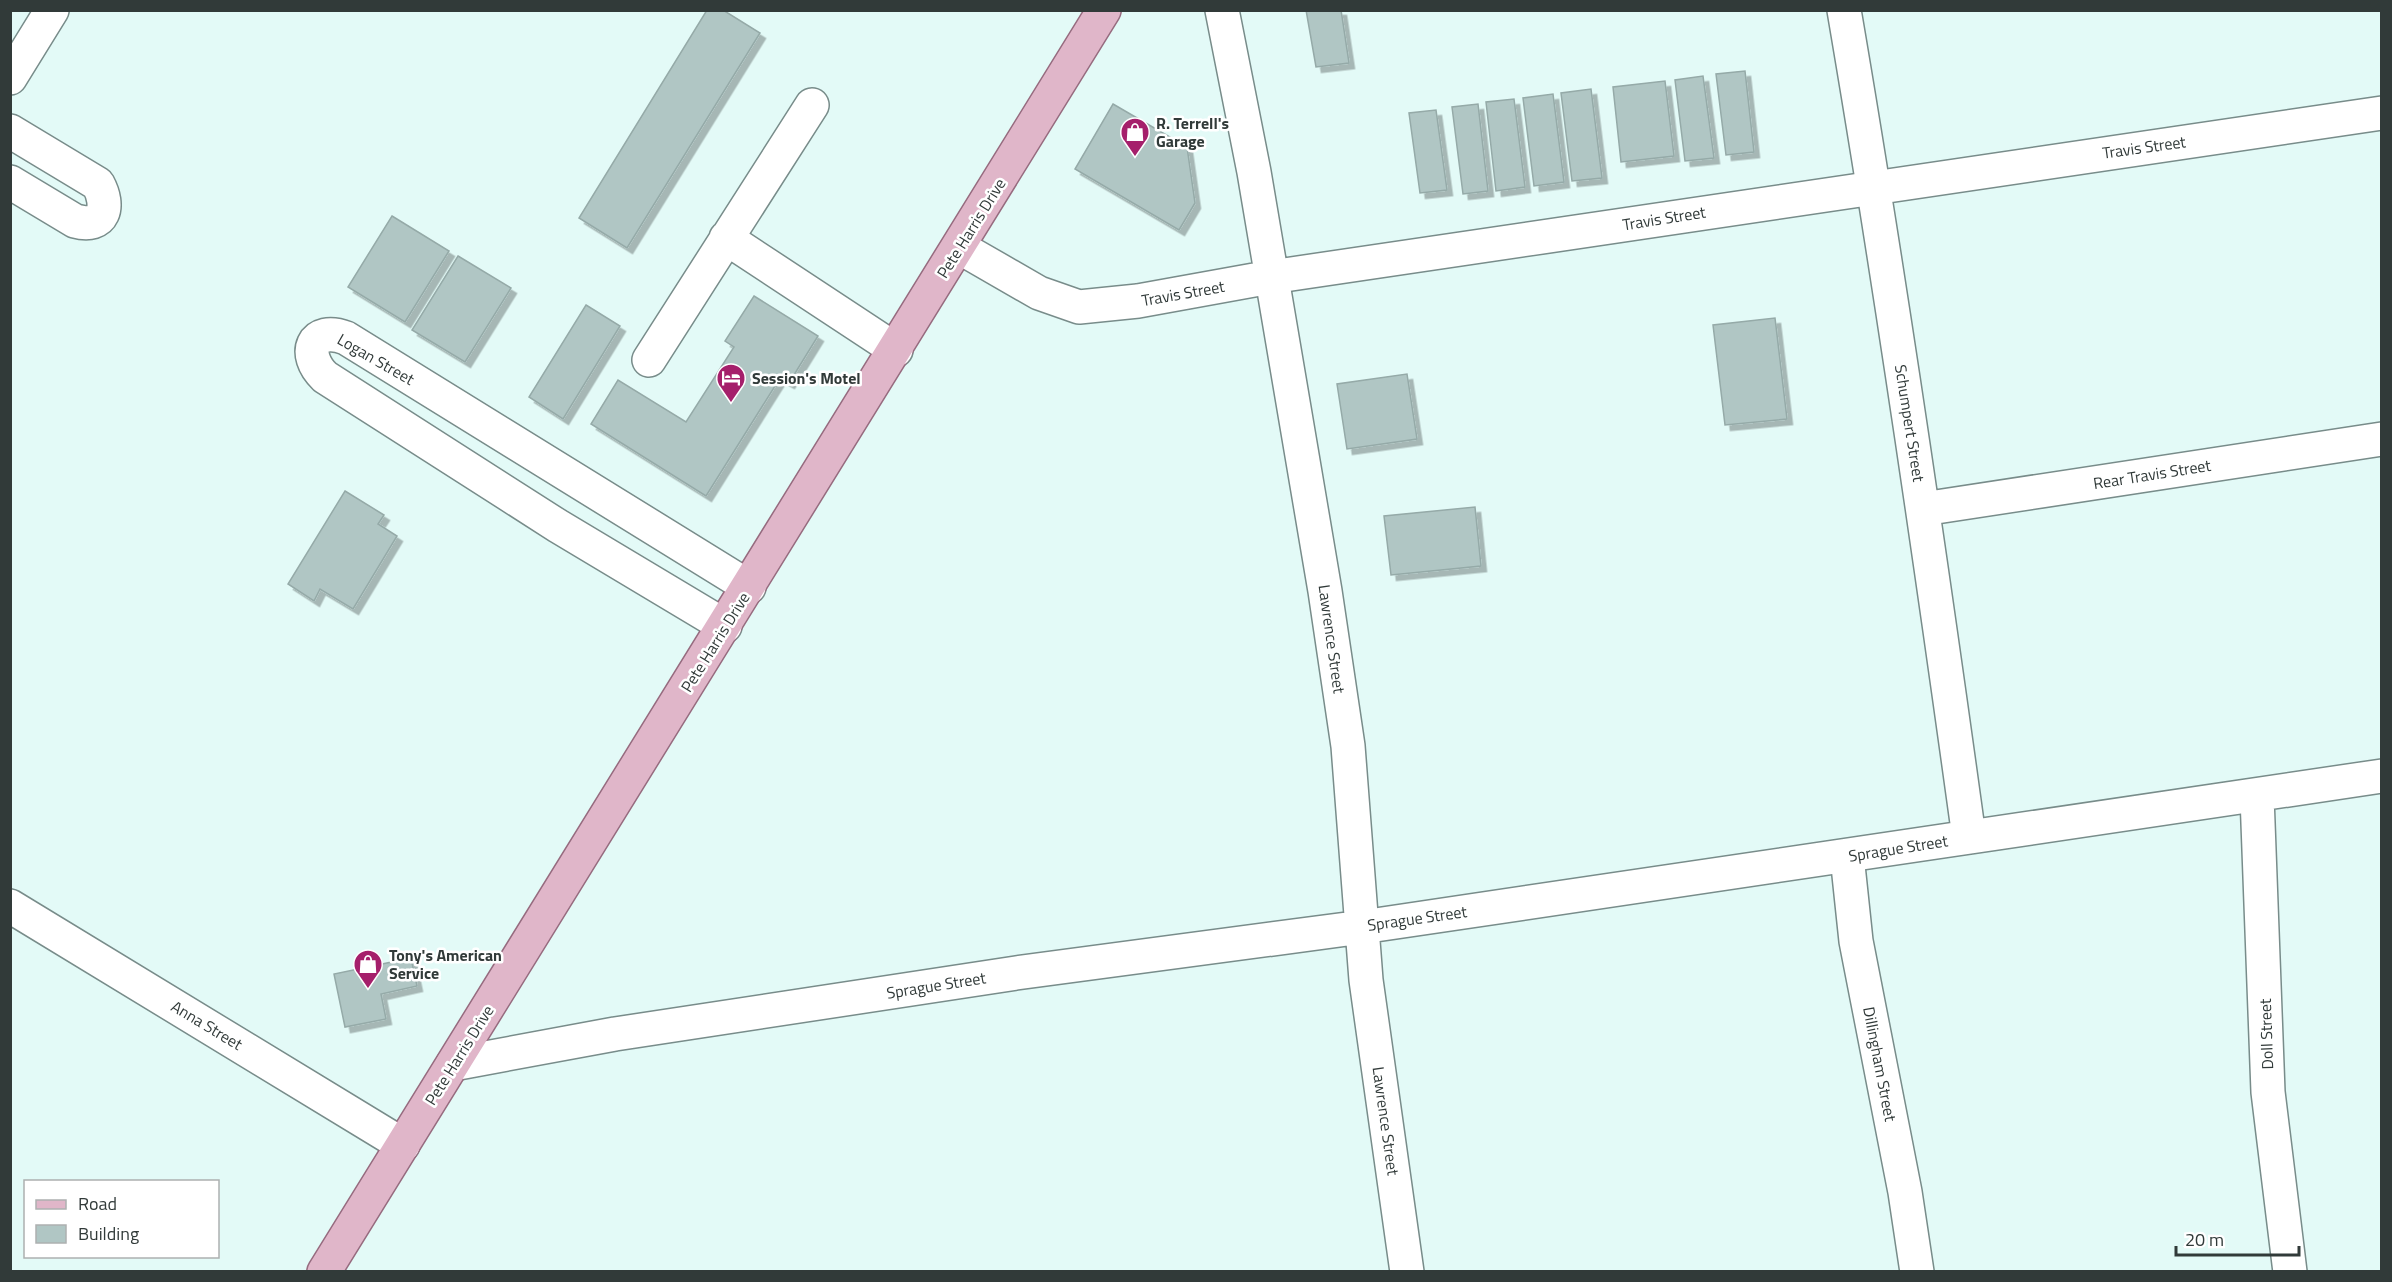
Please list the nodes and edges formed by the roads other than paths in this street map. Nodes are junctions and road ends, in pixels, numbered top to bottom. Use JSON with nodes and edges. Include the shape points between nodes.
{"nodes":[{"id":1,"x":52,"y":10,"type":"edge"},
{"id":2,"x":1104,"y":10,"type":"edge"},
{"id":3,"x":1222,"y":10,"type":"edge"},
{"id":4,"x":1844,"y":10,"type":"edge"},
{"id":5,"x":10,"y":78,"type":"edge"},
{"id":6,"x":812,"y":105,"type":"dead end"},
{"id":7,"x":2382,"y":113,"type":"edge"},
{"id":8,"x":10,"y":131,"type":"edge"},
{"id":9,"x":10,"y":182,"type":"edge"},
{"id":10,"x":1874,"y":187,"type":"junction"},
{"id":11,"x":726,"y":238,"type":"junction"},
{"id":12,"x":959,"y":247,"type":"junction"},
{"id":13,"x":1271,"y":277,"type":"junction"},
{"id":14,"x":896,"y":350,"type":"junction"},
{"id":15,"x":649,"y":360,"type":"dead end"},
{"id":16,"x":2382,"y":440,"type":"edge"},
{"id":17,"x":1923,"y":509,"type":"junction"},
{"id":18,"x":749,"y":587,"type":"junction"},
{"id":19,"x":725,"y":626,"type":"junction"},
{"id":20,"x":2382,"y":776,"type":"edge"},
{"id":21,"x":2257,"y":796,"type":"junction"},
{"id":22,"x":1969,"y":837,"type":"junction"},
{"id":23,"x":1847,"y":856,"type":"junction"},
{"id":24,"x":10,"y":906,"type":"edge"},
{"id":25,"x":1362,"y":927,"type":"junction"},
{"id":26,"x":453,"y":1064,"type":"junction"},
{"id":27,"x":404,"y":1145,"type":"junction"},
{"id":28,"x":324,"y":1272,"type":"edge"},
{"id":29,"x":1407,"y":1272,"type":"edge"},
{"id":30,"x":1917,"y":1272,"type":"edge"},
{"id":31,"x":2290,"y":1272,"type":"edge"}],
"edges":[{"from":1,"to":5,"type":"street"},
{"from":2,"to":12,"type":"main road","name":"Pete Harris Drive"},
{"from":3,"to":13,"type":"street","name":"Lawrence Street"},
{"from":4,"to":10,"type":"street","name":"Schumpert Street"},
{"from":6,"to":11,"type":"street"},
{"from":7,"to":10,"type":"street","name":"Travis Street"},
{"from":8,"to":9,"type":"street","via":[[98,184],[105,209],[98,219],[87,224],[75,221]]},
{"from":10,"to":13,"type":"street","name":"Travis Street"},
{"from":10,"to":17,"type":"street","name":"Schumpert Street"},
{"from":11,"to":14,"type":"street"},
{"from":11,"to":15,"type":"street"},
{"from":12,"to":13,"type":"street","name":"Travis Street","via":[[1039,293],[1079,307],[1138,301]]},
{"from":12,"to":14,"type":"main road","name":"Pete Harris Drive"},
{"from":13,"to":25,"type":"street","name":"Lawrence Street","via":[[1348,746]]},
{"from":14,"to":18,"type":"main road","name":"Pete Harris Drive"},
{"from":16,"to":17,"type":"street","name":"Rear Travis Street"},
{"from":17,"to":22,"type":"street","name":"Schumpert Street"},
{"from":18,"to":19,"type":"main road","name":"Pete Harris Drive"},
{"from":18,"to":19,"type":"street","name":"Logan Street","via":[[346,338],[334,333],[322,336],[314,344],[311,358],[325,377],[558,526]]},
{"from":19,"to":26,"type":"main road","name":"Pete Harris Drive"},
{"from":20,"to":21,"type":"street","name":"Sprague Street"},
{"from":21,"to":22,"type":"street","name":"Sprague Street"},
{"from":21,"to":31,"type":"street","name":"Doll Street","via":[[2268,1092]]},
{"from":22,"to":23,"type":"street","name":"Sprague Street"},
{"from":23,"to":25,"type":"street","name":"Sprague Street"},
{"from":23,"to":30,"type":"street","name":"Dillingham Street","via":[[1856,941]]},
{"from":24,"to":27,"type":"street","name":"Anna Street"},
{"from":25,"to":26,"type":"street","name":"Sprague Street","via":[[1016,973],[663,1027]]},
{"from":25,"to":29,"type":"street","name":"Lawrence Street"},
{"from":26,"to":27,"type":"main road","name":"Pete Harris Drive"},
{"from":27,"to":28,"type":"main road","name":"Pete Harris Drive"}]}
